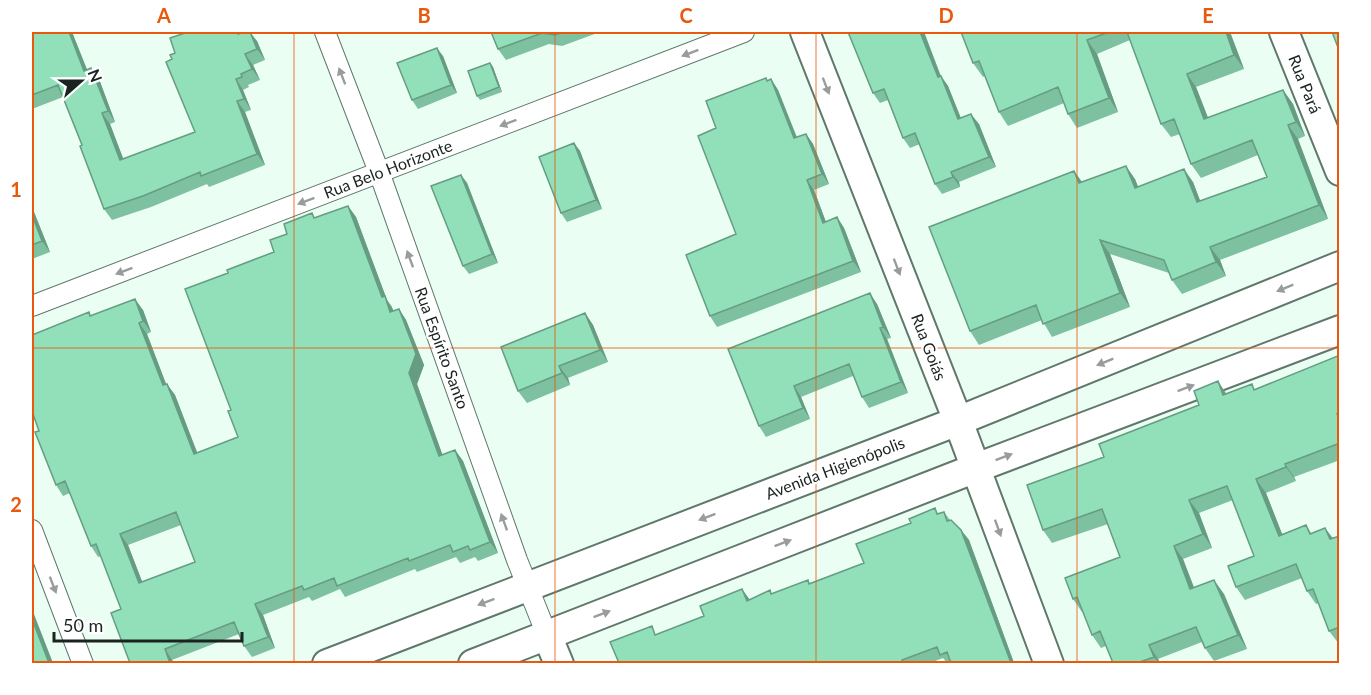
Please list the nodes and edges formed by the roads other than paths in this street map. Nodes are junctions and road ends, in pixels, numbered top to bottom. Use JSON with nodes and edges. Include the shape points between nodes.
{"nodes":[{"id":1,"x":325,"y":32,"type":"edge"},
{"id":2,"x":744,"y":32,"type":"edge"},
{"id":3,"x":805,"y":32,"type":"edge"},
{"id":4,"x":1284,"y":32,"type":"edge"},
{"id":5,"x":1340,"y":171,"type":"edge"},
{"id":6,"x":379,"y":172,"type":"junction"},
{"id":7,"x":1340,"y":266,"type":"edge"},
{"id":8,"x":32,"y":306,"type":"edge"},
{"id":9,"x":1340,"y":330,"type":"edge"},
{"id":10,"x":958,"y":421,"type":"junction"},
{"id":11,"x":976,"y":468,"type":"junction"},
{"id":12,"x":32,"y":530,"type":"edge"},
{"id":13,"x":527,"y":586,"type":"junction"},
{"id":14,"x":547,"y":635,"type":"junction"},
{"id":15,"x":83,"y":663,"type":"edge"},
{"id":16,"x":327,"y":663,"type":"edge"},
{"id":17,"x":473,"y":663,"type":"edge"},
{"id":18,"x":558,"y":663,"type":"edge"},
{"id":19,"x":1049,"y":663,"type":"edge"}],
"edges":[{"from":6,"to":1,"type":"street","name":"Rua Espírito Santo","one_way":true},
{"from":2,"to":6,"type":"street","name":"Rua Belo Horizonte","one_way":true},
{"from":3,"to":10,"type":"main road","name":"Rua Goiás","one_way":true},
{"from":4,"to":5,"type":"main road","name":"Rua Pará"},
{"from":6,"to":8,"type":"street","name":"Rua Belo Horizonte","one_way":true},
{"from":13,"to":6,"type":"street","name":"Rua Espírito Santo","one_way":true},
{"from":7,"to":10,"type":"main road","name":"Avenida Higienópolis","one_way":true},
{"from":11,"to":9,"type":"main road","one_way":true},
{"from":10,"to":11,"type":"main road","name":"Rua Goiás"},
{"from":10,"to":13,"type":"main road","name":"Avenida Higienópolis","one_way":true},
{"from":14,"to":11,"type":"main road","one_way":true},
{"from":11,"to":19,"type":"main road","name":"Rua Goiás","one_way":true},
{"from":12,"to":15,"type":"street","one_way":true},
{"from":13,"to":14,"type":"street","name":"Rua Espírito Santo"},
{"from":13,"to":16,"type":"main road","name":"Avenida Higienópolis","one_way":true},
{"from":14,"to":17,"type":"main road"},
{"from":14,"to":18,"type":"main road","name":"Rua Espírito Santo"}]}
